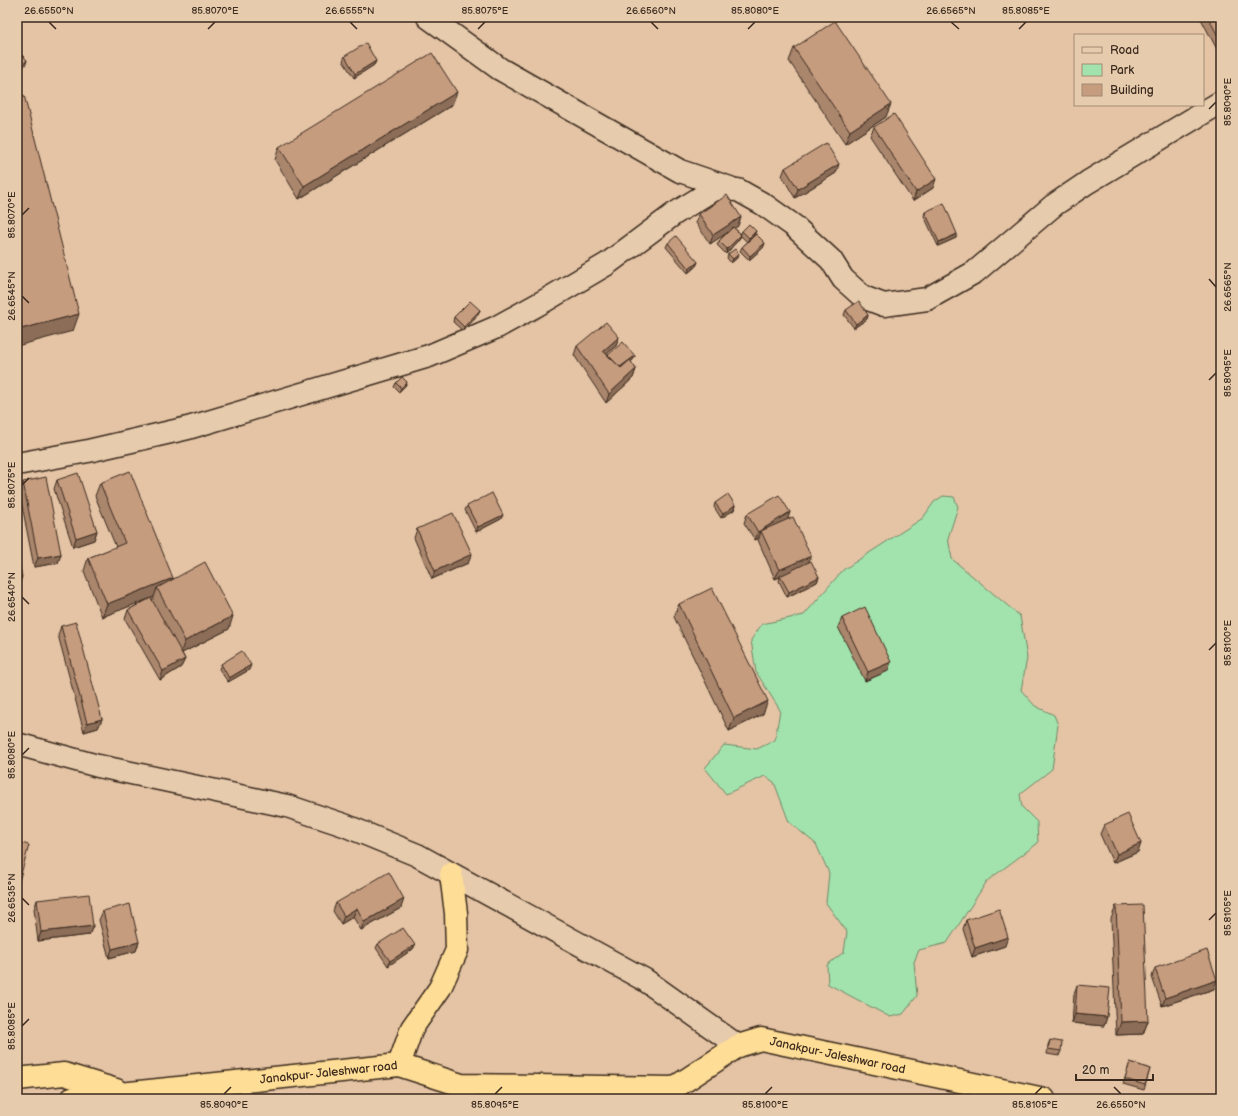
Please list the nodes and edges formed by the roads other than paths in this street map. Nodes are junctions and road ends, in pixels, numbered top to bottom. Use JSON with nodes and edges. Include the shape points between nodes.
{"nodes":[{"id":1,"x":428,"y":17,"type":"edge"},
{"id":2,"x":1221,"y":102,"type":"edge"},
{"id":3,"x":738,"y":190,"type":"junction"},
{"id":4,"x":17,"y":464,"type":"edge"},
{"id":5,"x":17,"y":744,"type":"edge"},
{"id":6,"x":451,"y":874,"type":"junction"},
{"id":7,"x":738,"y":1046,"type":"junction"},
{"id":8,"x":399,"y":1065,"type":"junction"},
{"id":9,"x":17,"y":1079,"type":"edge"},
{"id":10,"x":123,"y":1092,"type":"junction"},
{"id":11,"x":72,"y":1099,"type":"edge"},
{"id":12,"x":1044,"y":1099,"type":"edge"}],
"edges":[{"from":1,"to":3,"type":"street","via":[[500,69],[680,171]]},
{"from":2,"to":3,"type":"street","via":[[1065,197],[975,272],[927,299],[884,305],[863,297],[843,279],[831,260],[794,226]]},
{"from":3,"to":4,"type":"street","via":[[714,190],[674,214],[607,264],[546,300],[497,327],[429,356],[188,428]]},
{"from":5,"to":6,"type":"street","via":[[98,766],[287,806],[344,825],[417,855]]},
{"from":6,"to":7,"type":"street","via":[[645,980]]},
{"from":6,"to":8,"type":"highway","via":[[457,950],[440,988],[412,1028]]},
{"from":7,"to":8,"type":"highway","name":"Janakpur- Jaleshwar road","via":[[674,1088],[461,1085]]},
{"from":7,"to":12,"type":"highway","name":"Janakpur- Jaleshwar road","via":[[761,1039]]},
{"from":8,"to":10,"type":"highway","name":"Janakpur- Jaleshwar road"},
{"from":9,"to":10,"type":"highway","via":[[64,1074]]},
{"from":10,"to":11,"type":"highway","name":"Janakpur- Jaleshwar road"}]}
